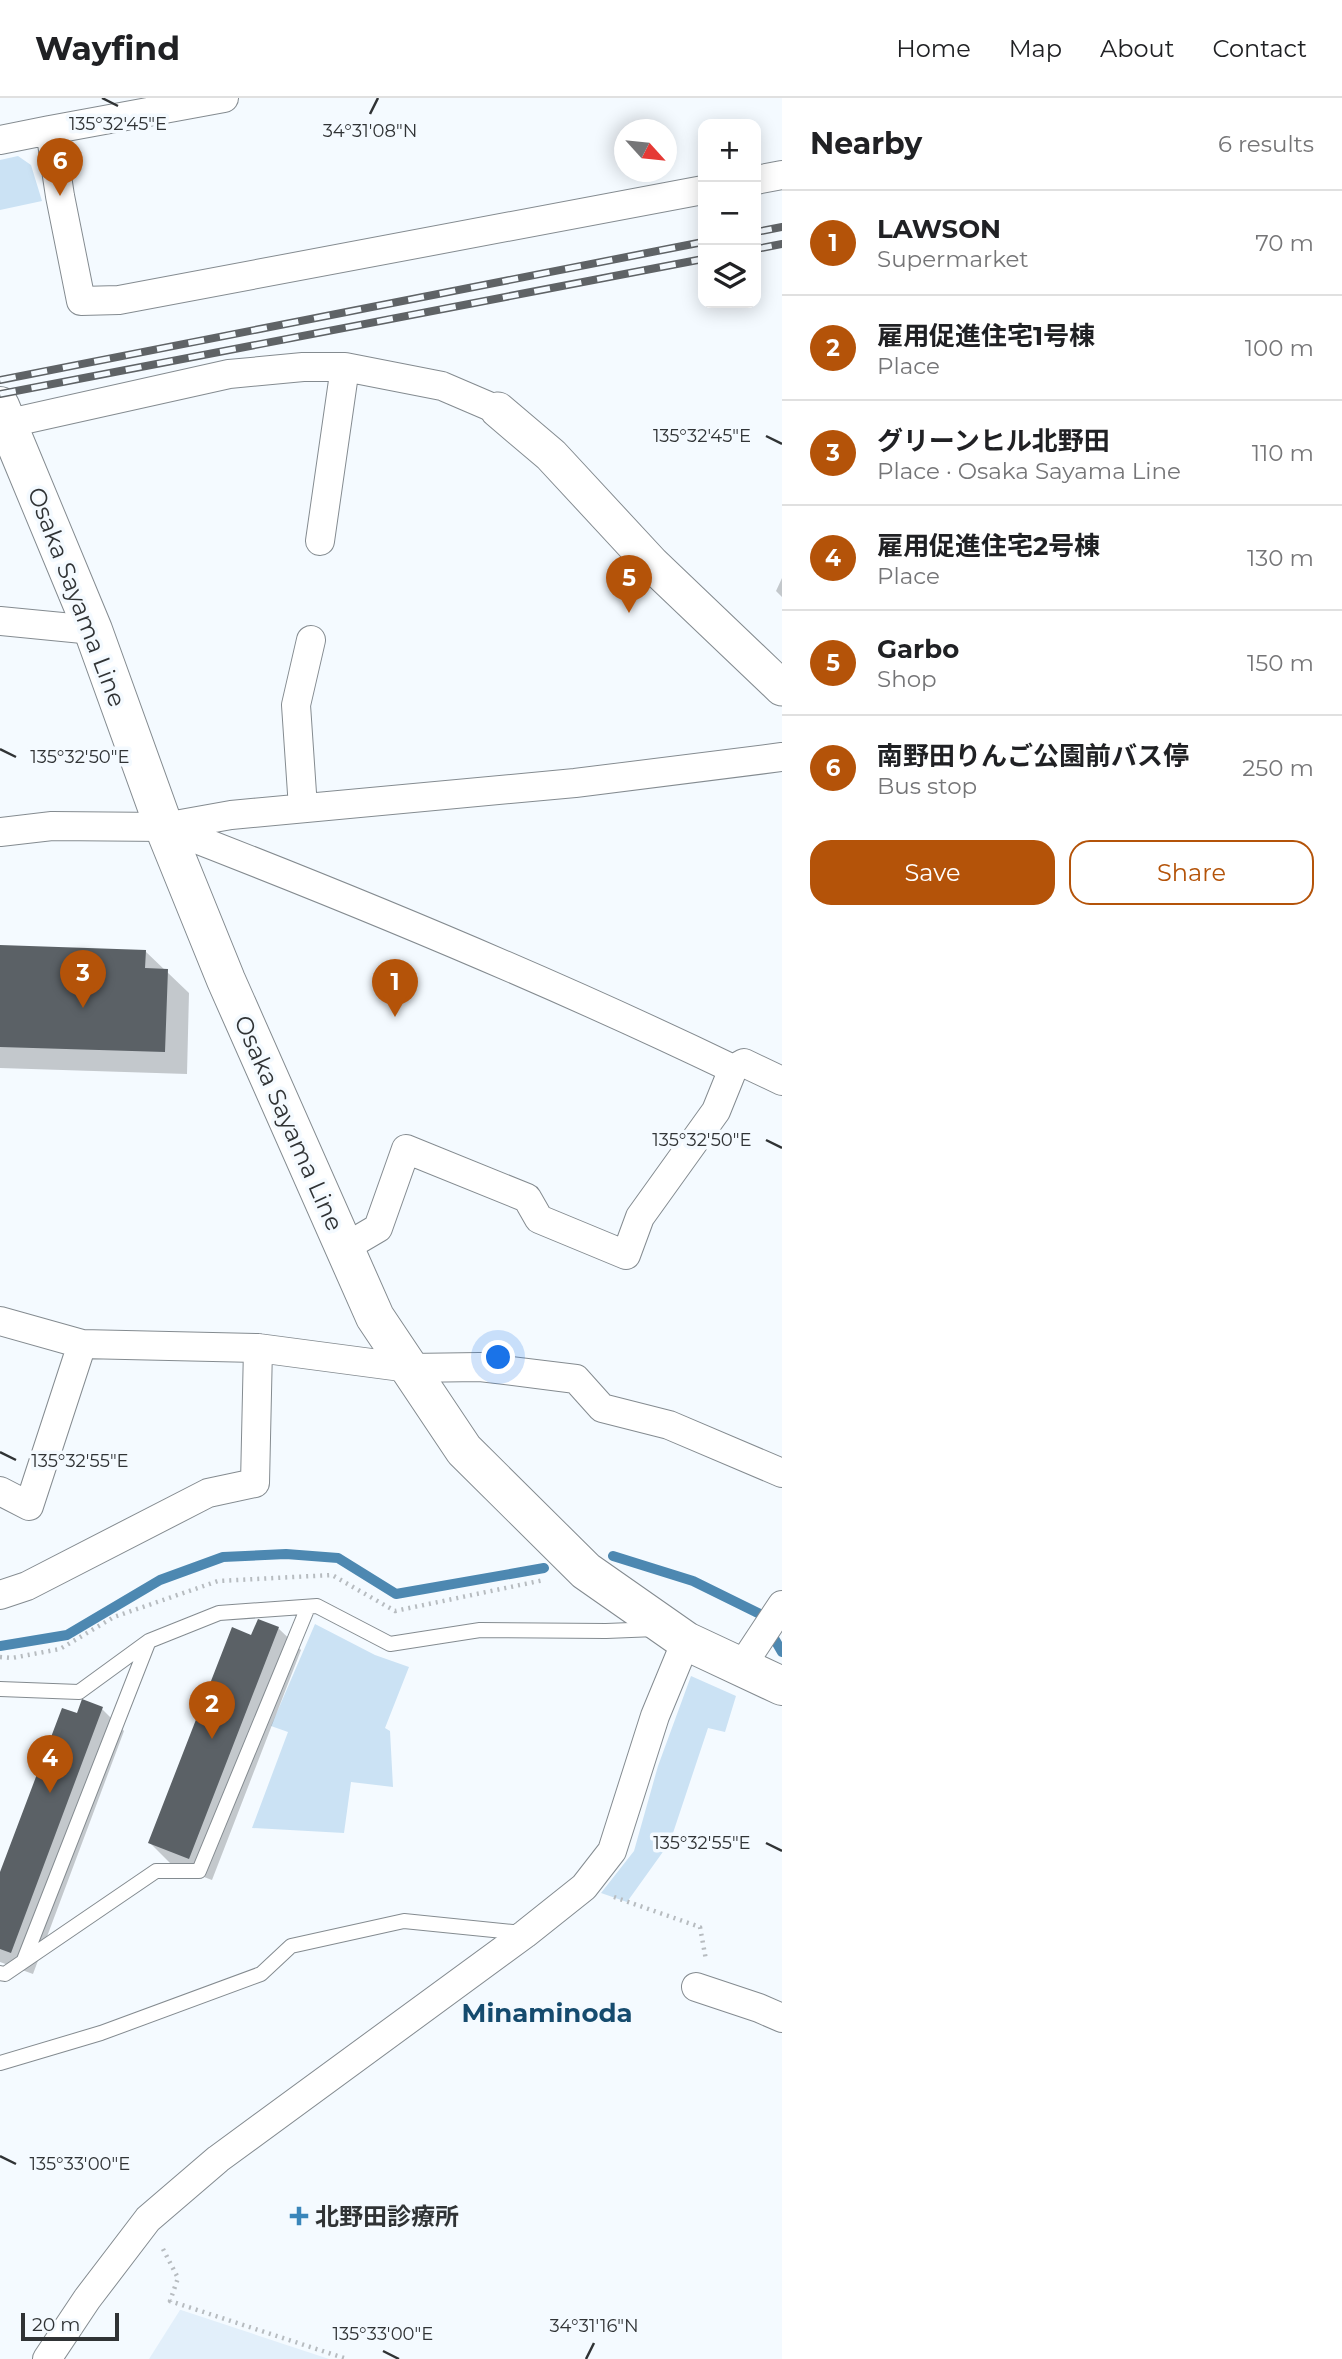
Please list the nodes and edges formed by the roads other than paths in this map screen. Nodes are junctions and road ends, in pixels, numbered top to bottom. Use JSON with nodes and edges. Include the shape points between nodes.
{"nodes":[{"id":1,"x":224,"y":98,"type":"edge"},
{"id":2,"x":131,"y":107,"type":"edge"},
{"id":3,"x":50,"y":130,"type":"junction"},
{"id":4,"x":0,"y":140,"type":"edge"},
{"id":5,"x":782,"y":175,"type":"edge"},
{"id":6,"x":761,"y":179,"type":"edge"},
{"id":7,"x":698,"y":191,"type":"edge"},
{"id":8,"x":345,"y":367,"type":"junction"},
{"id":9,"x":498,"y":410,"type":"joint"},
{"id":10,"x":3,"y":419,"type":"edge"},
{"id":11,"x":320,"y":541,"type":"dead end"},
{"id":12,"x":0,"y":621,"type":"edge"},
{"id":13,"x":93,"y":630,"type":"junction"},
{"id":14,"x":311,"y":640,"type":"dead end"},
{"id":15,"x":782,"y":688,"type":"edge"},
{"id":16,"x":782,"y":757,"type":"edge"},
{"id":17,"x":303,"y":808,"type":"junction"},
{"id":18,"x":164,"y":827,"type":"junction"},
{"id":19,"x":0,"y":832,"type":"edge"},
{"id":20,"x":733,"y":1069,"type":"junction"},
{"id":21,"x":782,"y":1081,"type":"edge"},
{"id":22,"x":344,"y":1248,"type":"junction"},
{"id":23,"x":0,"y":1321,"type":"edge"},
{"id":24,"x":82,"y":1344,"type":"junction"},
{"id":25,"x":258,"y":1348,"type":"junction"},
{"id":26,"x":410,"y":1368,"type":"junction"},
{"id":27,"x":782,"y":1473,"type":"edge"},
{"id":28,"x":0,"y":1491,"type":"edge"},
{"id":29,"x":0,"y":1595,"type":"edge"},
{"id":30,"x":782,"y":1605,"type":"edge"},
{"id":31,"x":308,"y":1607,"type":"junction"},
{"id":32,"x":677,"y":1634,"type":"junction"},
{"id":33,"x":149,"y":1642,"type":"junction"},
{"id":34,"x":741,"y":1667,"type":"junction"},
{"id":35,"x":782,"y":1686,"type":"edge"},
{"id":36,"x":0,"y":1689,"type":"edge"},
{"id":37,"x":525,"y":1934,"type":"junction"},
{"id":38,"x":24,"y":1960,"type":"junction"},
{"id":39,"x":0,"y":1973,"type":"edge"},
{"id":40,"x":704,"y":1989,"type":"road end"},
{"id":41,"x":782,"y":2018,"type":"edge"},
{"id":42,"x":0,"y":2063,"type":"edge"},
{"id":43,"x":47,"y":2359,"type":"edge"}],
"edges":[{"from":1,"to":2,"type":"street"},
{"from":2,"to":3,"type":"street"},
{"from":3,"to":4,"type":"street"},
{"from":3,"to":7,"type":"street","via":[[81,301],[119,300]]},
{"from":5,"to":6,"type":"street"},
{"from":8,"to":9,"type":"street","via":[[442,386]]},
{"from":8,"to":10,"type":"street","via":[[229,374]]},
{"from":8,"to":11,"type":"street"},
{"from":9,"to":15,"type":"street","via":[[551,455],[652,564]]},
{"from":10,"to":13,"type":"main road","name":"Osaka Sayama Line"},
{"from":12,"to":13,"type":"street"},
{"from":13,"to":18,"type":"main road","name":"Osaka Sayama Line"},
{"from":14,"to":17,"type":"street","via":[[296,705]]},
{"from":16,"to":17,"type":"street","via":[[575,783]]},
{"from":17,"to":18,"type":"street"},
{"from":18,"to":19,"type":"street","via":[[52,826]]},
{"from":18,"to":20,"type":"street","via":[[445,940]]},
{"from":18,"to":22,"type":"main road","name":"Osaka Sayama Line"},
{"from":20,"to":21,"type":"street","via":[[744,1063]]},
{"from":20,"to":22,"type":"street","via":[[716,1111],[640,1217],[626,1255],[539,1219],[527,1198],[406,1149],[378,1228]]},
{"from":22,"to":26,"type":"main road","name":"Osaka Sayama Line","via":[[375,1317]]},
{"from":23,"to":24,"type":"street"},
{"from":24,"to":25,"type":"street"},
{"from":24,"to":28,"type":"street","via":[[29,1506]]},
{"from":25,"to":26,"type":"street"},
{"from":25,"to":29,"type":"street","via":[[256,1483],[208,1493],[27,1586]]},
{"from":26,"to":27,"type":"street","via":[[480,1367],[576,1379],[602,1408],[669,1425]]},
{"from":26,"to":32,"type":"main road","name":"Osaka Sayama Line","via":[[464,1450],[586,1571]]},
{"from":30,"to":34,"type":"street"},
{"from":31,"to":32,"type":"lane","via":[[317,1606],[390,1644],[480,1630]]},
{"from":31,"to":33,"type":"lane","via":[[219,1613]]},
{"from":31,"to":38,"type":"lane","via":[[200,1871],[156,1871]]},
{"from":32,"to":34,"type":"main road","name":"Osaka Sayama Line"},
{"from":32,"to":37,"type":"street","via":[[612,1852],[584,1887]]},
{"from":33,"to":36,"type":"lane","via":[[79,1692]]},
{"from":33,"to":38,"type":"lane"},
{"from":34,"to":35,"type":"main road","name":"Osaka Sayama Line"},
{"from":37,"to":42,"type":"lane","via":[[404,1921],[291,1946],[261,1974],[101,2033]]},
{"from":37,"to":43,"type":"street","via":[[218,2160],[148,2219]]},
{"from":38,"to":39,"type":"lane"},
{"from":40,"to":41,"type":"street"}]}
